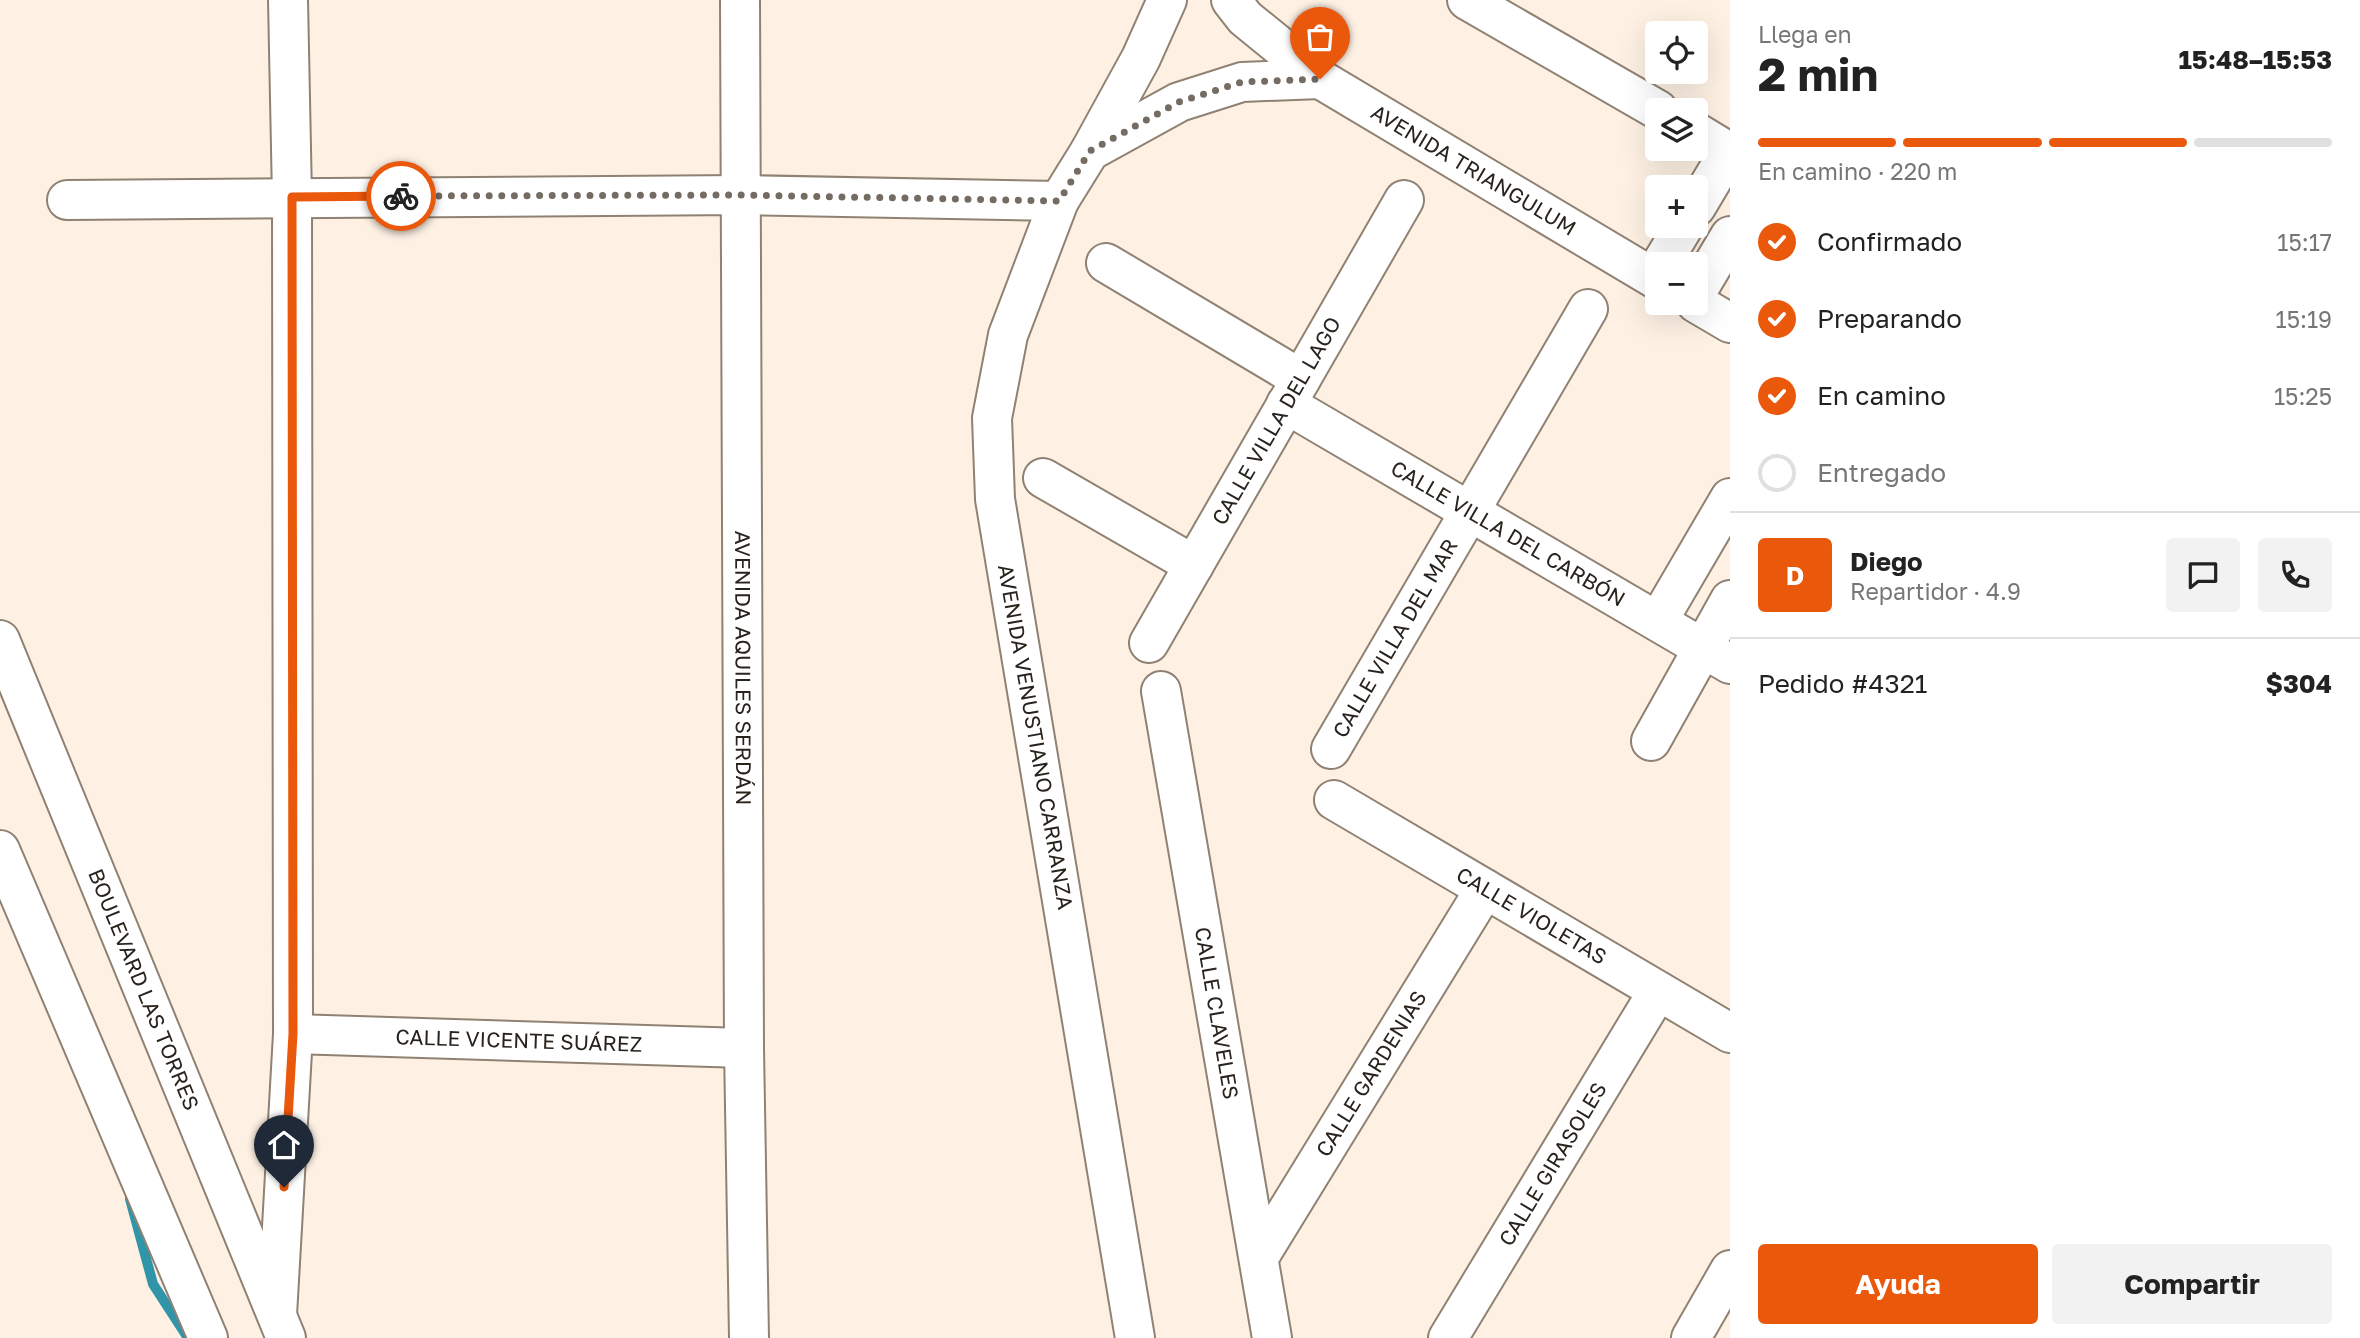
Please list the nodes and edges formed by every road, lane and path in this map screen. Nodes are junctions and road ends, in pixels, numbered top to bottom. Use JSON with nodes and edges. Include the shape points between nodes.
{"nodes":[{"id":1,"x":288,"y":0,"type":"edge"},
{"id":2,"x":740,"y":0,"type":"edge"},
{"id":3,"x":1167,"y":0,"type":"edge"},
{"id":4,"x":1231,"y":0,"type":"edge"},
{"id":5,"x":1468,"y":0,"type":"edge"},
{"id":6,"x":1320,"y":79,"type":"junction"},
{"id":7,"x":1645,"y":102,"type":"edge"},
{"id":8,"x":1708,"y":139,"type":"edge"},
{"id":9,"x":1090,"y":151,"type":"junction"},
{"id":10,"x":1730,"y":151,"type":"edge"},
{"id":11,"x":1708,"y":187,"type":"edge"},
{"id":12,"x":742,"y":195,"type":"junction"},
{"id":13,"x":292,"y":197,"type":"junction"},
{"id":14,"x":67,"y":200,"type":"dead end"},
{"id":15,"x":1404,"y":200,"type":"dead end"},
{"id":16,"x":1059,"y":201,"type":"junction"},
{"id":17,"x":1730,"y":236,"type":"edge"},
{"id":18,"x":1105,"y":263,"type":"dead end"},
{"id":19,"x":1645,"y":266,"type":"edge"},
{"id":20,"x":1708,"y":273,"type":"edge"},
{"id":21,"x":1588,"y":310,"type":"dead end"},
{"id":22,"x":1708,"y":310,"type":"edge"},
{"id":23,"x":1730,"y":323,"type":"edge"},
{"id":24,"x":1293,"y":391,"type":"junction"},
{"id":25,"x":1043,"y":478,"type":"dead end"},
{"id":26,"x":1730,"y":498,"type":"edge"},
{"id":27,"x":1470,"y":512,"type":"junction"},
{"id":28,"x":1194,"y":565,"type":"junction"},
{"id":29,"x":1730,"y":600,"type":"edge"},
{"id":30,"x":1658,"y":621,"type":"junction"},
{"id":31,"x":0,"y":640,"type":"edge"},
{"id":32,"x":1149,"y":643,"type":"dead end"},
{"id":33,"x":1717,"y":656,"type":"edge"},
{"id":34,"x":1161,"y":691,"type":"dead end"},
{"id":35,"x":1651,"y":741,"type":"dead end"},
{"id":36,"x":1331,"y":749,"type":"dead end"},
{"id":37,"x":1334,"y":800,"type":"dead end"},
{"id":38,"x":0,"y":850,"type":"edge"},
{"id":39,"x":1485,"y":889,"type":"junction"},
{"id":40,"x":1657,"y":990,"type":"junction"},
{"id":41,"x":1730,"y":1033,"type":"edge"},
{"id":42,"x":293,"y":1034,"type":"junction"},
{"id":43,"x":744,"y":1048,"type":"junction"},
{"id":44,"x":1259,"y":1257,"type":"junction"},
{"id":45,"x":1730,"y":1270,"type":"edge"},
{"id":46,"x":282,"y":1327,"type":"edge"},
{"id":47,"x":208,"y":1338,"type":"edge"},
{"id":48,"x":749,"y":1338,"type":"edge"},
{"id":49,"x":1135,"y":1338,"type":"edge"},
{"id":50,"x":1272,"y":1338,"type":"edge"},
{"id":51,"x":1448,"y":1338,"type":"edge"},
{"id":52,"x":1690,"y":1338,"type":"edge"}],
"edges":[{"from":1,"to":13,"type":"street"},
{"from":2,"to":12,"type":"street","name":"AVENIDA AQUILES SERDÁN"},
{"from":3,"to":9,"type":"street","name":"AVENIDA VENUSTIANO CARRANZA"},
{"from":4,"to":6,"type":"street","name":"AVENIDA TRIANGULUM","via":[[1245,18]]},
{"from":5,"to":7,"type":"street"},
{"from":6,"to":9,"type":"street","name":"AVENIDA VENUSTIANO CARRANZA","via":[[1242,82],[1179,102]]},
{"from":6,"to":19,"type":"street","name":"AVENIDA TRIANGULUM"},
{"from":8,"to":10,"type":"street"},
{"from":9,"to":16,"type":"street","name":"AVENIDA VENUSTIANO CARRANZA"},
{"from":10,"to":11,"type":"street"},
{"from":12,"to":13,"type":"street"},
{"from":12,"to":16,"type":"street"},
{"from":12,"to":43,"type":"street","name":"AVENIDA AQUILES SERDÁN"},
{"from":13,"to":14,"type":"street"},
{"from":13,"to":42,"type":"street"},
{"from":15,"to":24,"type":"street","name":"CALLE VILLA DEL LAGO"},
{"from":16,"to":49,"type":"street","name":"AVENIDA VENUSTIANO CARRANZA","via":[[1008,335],[992,418],[995,499]]},
{"from":17,"to":20,"type":"street"},
{"from":18,"to":24,"type":"street","name":"CALLE VILLA DEL CARBÓN"},
{"from":21,"to":27,"type":"street","name":"CALLE VILLA DEL MAR"},
{"from":22,"to":23,"type":"street"},
{"from":24,"to":27,"type":"street","name":"CALLE VILLA DEL CARBÓN"},
{"from":24,"to":28,"type":"street","name":"CALLE VILLA DEL LAGO"},
{"from":25,"to":28,"type":"street"},
{"from":26,"to":30,"type":"street"},
{"from":27,"to":30,"type":"street","name":"CALLE VILLA DEL CARBÓN"},
{"from":27,"to":36,"type":"street","name":"CALLE VILLA DEL MAR"},
{"from":28,"to":32,"type":"street","name":"CALLE VILLA DEL LAGO"},
{"from":29,"to":33,"type":"street"},
{"from":30,"to":33,"type":"street","name":"CALLE VILLA DEL CARBÓN"},
{"from":31,"to":46,"type":"street","name":"BOULEVARD LAS TORRES"},
{"from":33,"to":35,"type":"street"},
{"from":34,"to":44,"type":"street","name":"CALLE CLAVELES"},
{"from":37,"to":39,"type":"street","name":"CALLE VIOLETAS"},
{"from":38,"to":47,"type":"street"},
{"from":39,"to":40,"type":"street","name":"CALLE VIOLETAS"},
{"from":39,"to":44,"type":"street","name":"CALLE GARDENIAS"},
{"from":40,"to":41,"type":"street","name":"CALLE VIOLETAS"},
{"from":40,"to":51,"type":"street","name":"CALLE GIRASOLES"},
{"from":42,"to":43,"type":"street","name":"CALLE VICENTE SUÁREZ"},
{"from":42,"to":46,"type":"street"},
{"from":43,"to":48,"type":"street","name":"AVENIDA AQUILES SERDÁN"},
{"from":44,"to":50,"type":"street","name":"CALLE CLAVELES"},
{"from":45,"to":52,"type":"street"}]}
